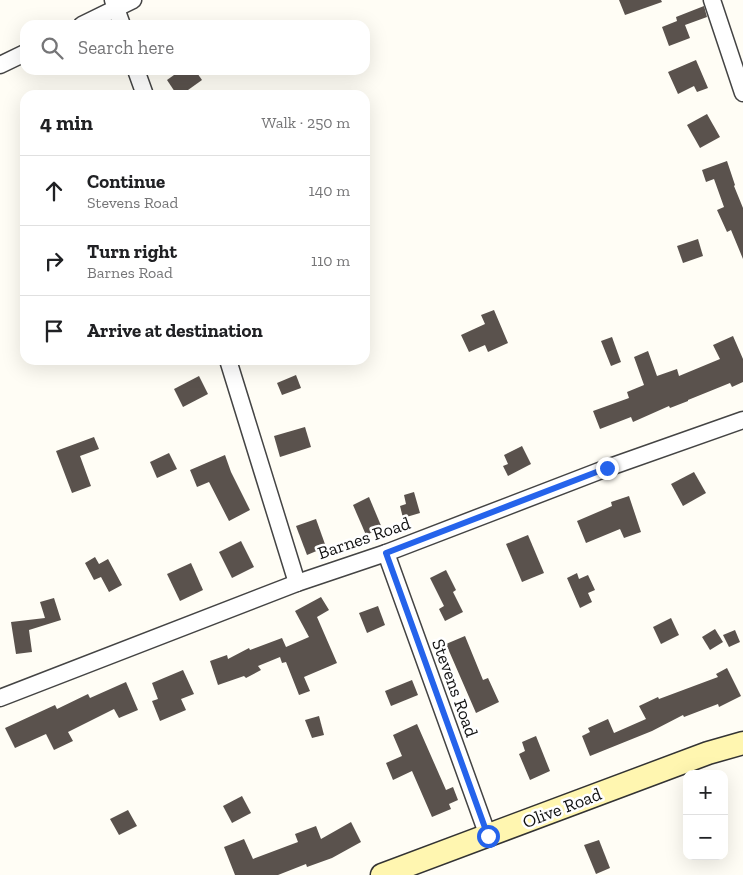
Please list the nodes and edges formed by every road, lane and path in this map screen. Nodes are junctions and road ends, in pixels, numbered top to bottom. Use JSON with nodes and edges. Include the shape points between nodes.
{"nodes":[{"id":1,"x":133,"y":0,"type":"edge"},
{"id":2,"x":712,"y":0,"type":"edge"},
{"id":3,"x":115,"y":4,"type":"edge"},
{"id":4,"x":90,"y":20,"type":"edge"},
{"id":5,"x":120,"y":20,"type":"edge"},
{"id":6,"x":20,"y":55,"type":"edge"},
{"id":7,"x":0,"y":65,"type":"edge"},
{"id":8,"x":138,"y":75,"type":"edge"},
{"id":9,"x":143,"y":90,"type":"edge"},
{"id":10,"x":743,"y":93,"type":"edge"},
{"id":11,"x":230,"y":365,"type":"edge"},
{"id":12,"x":743,"y":420,"type":"edge"},
{"id":13,"x":386,"y":553,"type":"junction"},
{"id":14,"x":297,"y":583,"type":"junction"},
{"id":15,"x":0,"y":698,"type":"edge"},
{"id":16,"x":743,"y":743,"type":"edge"},
{"id":17,"x":488,"y":836,"type":"junction"},
{"id":18,"x":382,"y":875,"type":"edge"}],
"edges":[{"from":1,"to":3,"type":"street"},
{"from":2,"to":10,"type":"street"},
{"from":3,"to":4,"type":"street"},
{"from":3,"to":5,"type":"street"},
{"from":6,"to":7,"type":"street"},
{"from":8,"to":9,"type":"street"},
{"from":11,"to":14,"type":"street"},
{"from":12,"to":13,"type":"street","name":"Barnes Road"},
{"from":13,"to":14,"type":"street","name":"Barnes Road"},
{"from":13,"to":17,"type":"street","name":"Stevens Road"},
{"from":14,"to":15,"type":"street","name":"Barnes Road"},
{"from":16,"to":17,"type":"street","name":"Olive Road","via":[[708,753]]},
{"from":17,"to":18,"type":"street","name":"Olive Road"}]}
